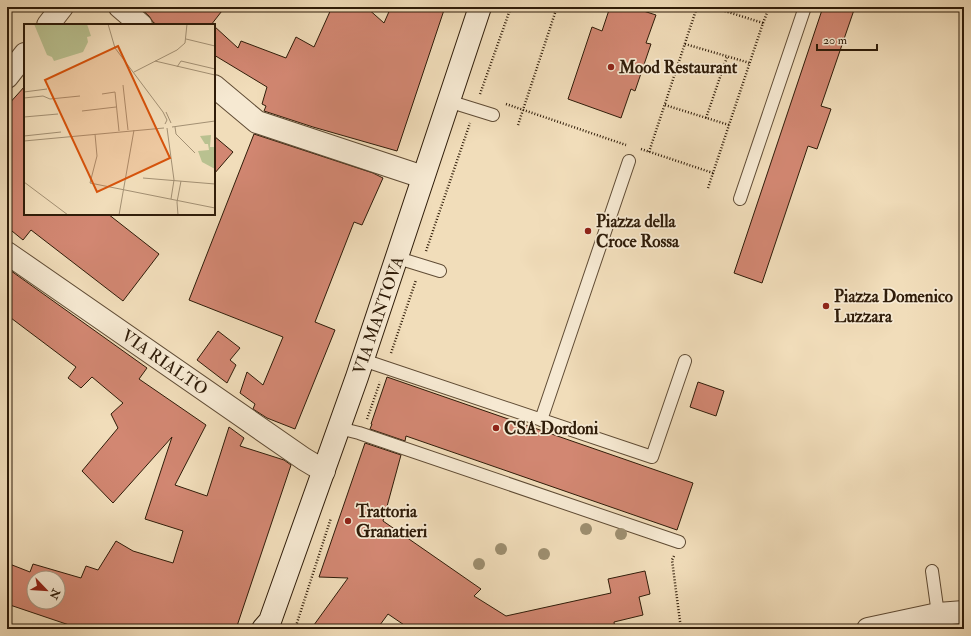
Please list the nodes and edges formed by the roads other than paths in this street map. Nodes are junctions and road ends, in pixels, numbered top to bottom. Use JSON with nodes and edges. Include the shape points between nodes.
{"nodes":[{"id":1,"x":62,"y":7,"type":"edge"},
{"id":2,"x":120,"y":7,"type":"edge"},
{"id":3,"x":480,"y":7,"type":"edge"},
{"id":4,"x":805,"y":7,"type":"edge"},
{"id":5,"x":49,"y":24,"type":"edge"},
{"id":6,"x":140,"y":24,"type":"edge"},
{"id":7,"x":24,"y":55,"type":"edge"},
{"id":8,"x":7,"y":77,"type":"edge"},
{"id":9,"x":215,"y":87,"type":"edge"},
{"id":10,"x":448,"y":101,"type":"junction"},
{"id":11,"x":493,"y":115,"type":"dead end"},
{"id":12,"x":629,"y":161,"type":"dead end"},
{"id":13,"x":423,"y":177,"type":"junction"},
{"id":14,"x":740,"y":199,"type":"dead end"},
{"id":15,"x":7,"y":253,"type":"edge"},
{"id":16,"x":398,"y":258,"type":"junction"},
{"id":17,"x":440,"y":271,"type":"dead end"},
{"id":18,"x":363,"y":360,"type":"junction"},
{"id":19,"x":685,"y":360,"type":"dead end"},
{"id":20,"x":541,"y":420,"type":"junction"},
{"id":21,"x":349,"y":430,"type":"junction"},
{"id":22,"x":324,"y":471,"type":"junction"},
{"id":23,"x":679,"y":542,"type":"road end"},
{"id":24,"x":932,"y":572,"type":"dead end"},
{"id":25,"x":964,"y":612,"type":"edge"},
{"id":26,"x":938,"y":614,"type":"junction"},
{"id":27,"x":268,"y":626,"type":"edge"},
{"id":28,"x":868,"y":629,"type":"edge"}],
"edges":[{"from":1,"to":5,"type":"street"},
{"from":2,"to":6,"type":"street"},
{"from":3,"to":10,"type":"street","name":"VIA MANTOVA"},
{"from":4,"to":14,"type":"lane"},
{"from":7,"to":8,"type":"street"},
{"from":9,"to":13,"type":"street","via":[[257,122]]},
{"from":10,"to":11,"type":"lane"},
{"from":10,"to":13,"type":"street","name":"VIA MANTOVA"},
{"from":12,"to":20,"type":"lane"},
{"from":13,"to":16,"type":"street","name":"VIA MANTOVA"},
{"from":15,"to":22,"type":"street","name":"VIA RIALTO"},
{"from":16,"to":17,"type":"lane"},
{"from":16,"to":18,"type":"street","name":"VIA MANTOVA"},
{"from":18,"to":20,"type":"lane"},
{"from":18,"to":21,"type":"street","name":"VIA MANTOVA"},
{"from":19,"to":20,"type":"lane","via":[[652,457]]},
{"from":21,"to":22,"type":"street","name":"VIA MANTOVA"},
{"from":21,"to":23,"type":"lane"},
{"from":22,"to":27,"type":"street","name":"VIA MANTOVA"},
{"from":24,"to":26,"type":"lane"},
{"from":25,"to":26,"type":"street"},
{"from":26,"to":28,"type":"street"}]}
